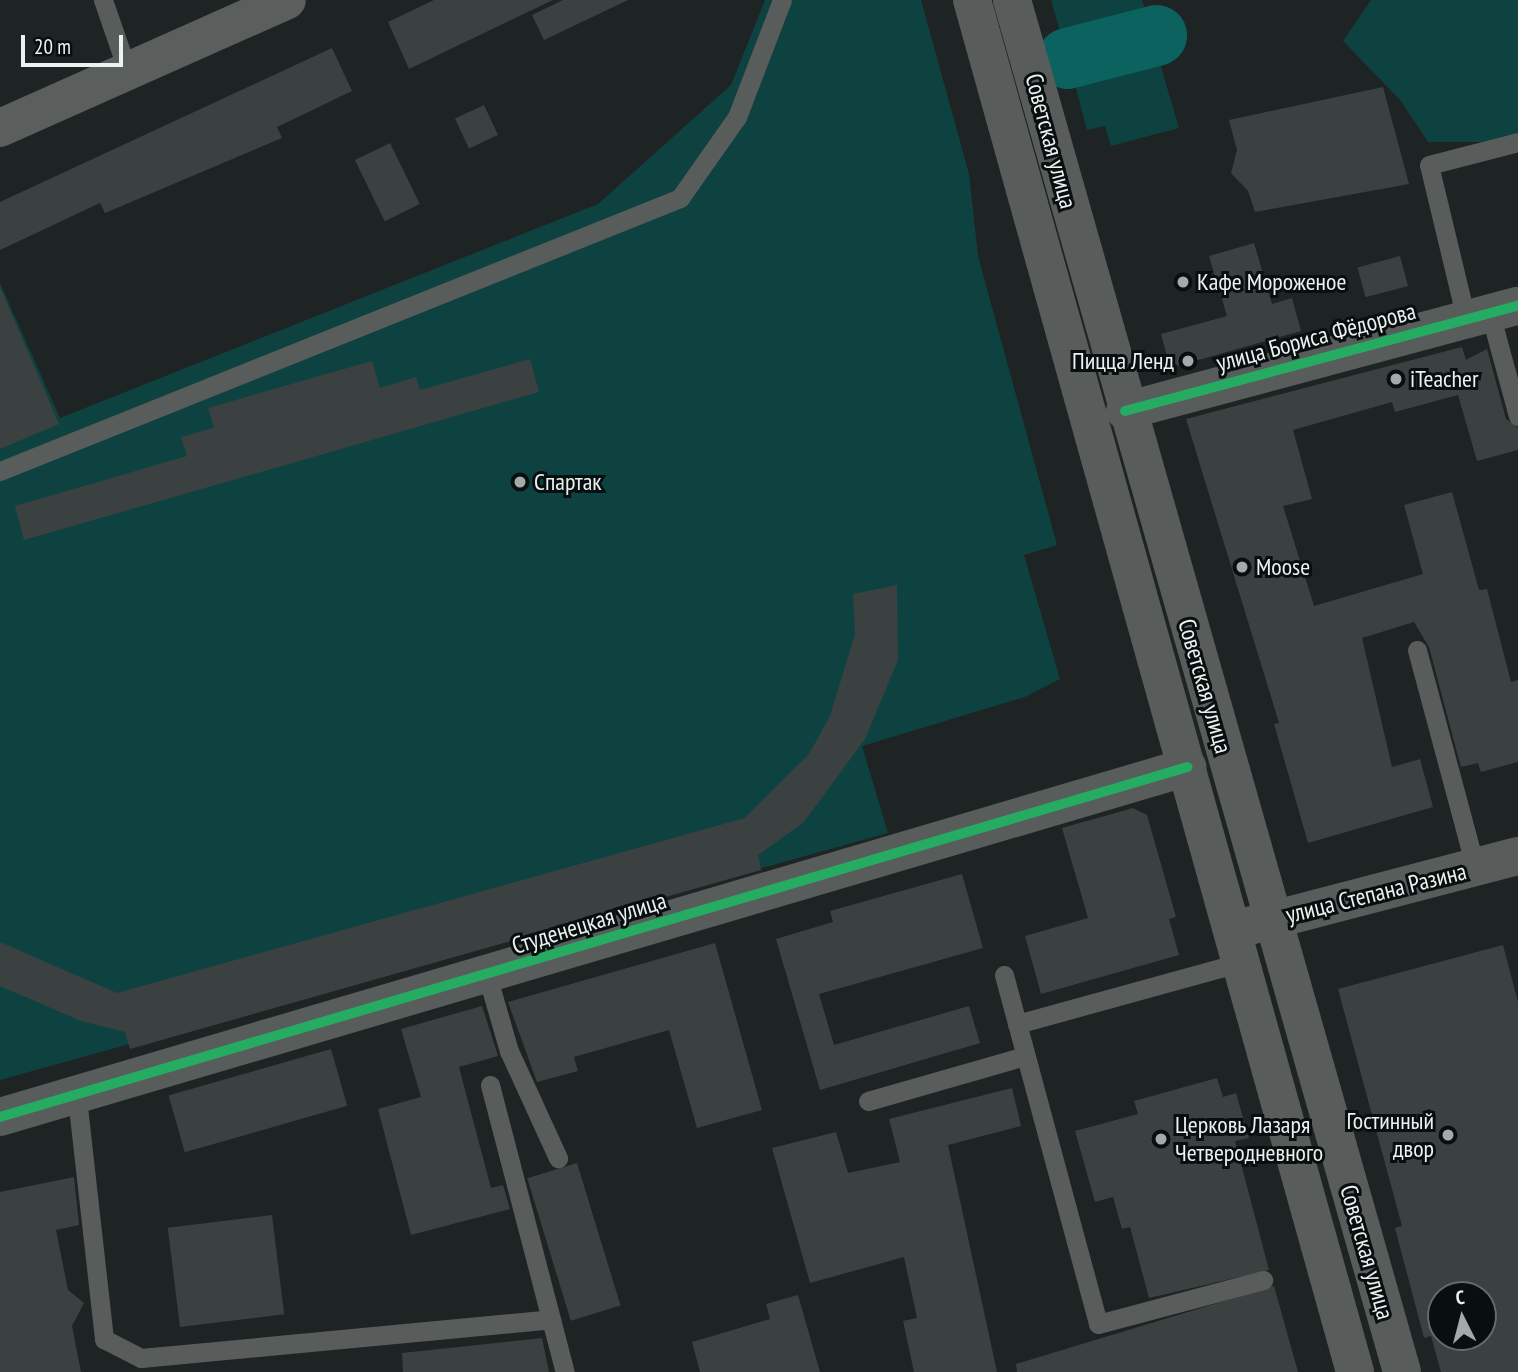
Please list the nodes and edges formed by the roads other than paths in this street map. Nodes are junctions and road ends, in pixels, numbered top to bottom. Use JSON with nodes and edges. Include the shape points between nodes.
{"nodes":[{"id":1,"x":103,"y":0,"type":"edge"},
{"id":2,"x":287,"y":0,"type":"edge"},
{"id":3,"x":782,"y":0,"type":"edge"},
{"id":4,"x":972,"y":0,"type":"edge"},
{"id":5,"x":1012,"y":0,"type":"edge"},
{"id":6,"x":128,"y":72,"type":"junction"},
{"id":7,"x":0,"y":128,"type":"edge"},
{"id":8,"x":1518,"y":142,"type":"edge"},
{"id":9,"x":1035,"y":155,"type":"junction"},
{"id":10,"x":1491,"y":312,"type":"edge"},
{"id":11,"x":1125,"y":411,"type":"junction"},
{"id":12,"x":1518,"y":416,"type":"edge"},
{"id":13,"x":0,"y":471,"type":"edge"},
{"id":14,"x":1417,"y":650,"type":"dead end"},
{"id":15,"x":1188,"y":767,"type":"junction"},
{"id":16,"x":1518,"y":856,"type":"edge"},
{"id":17,"x":1475,"y":867,"type":"junction"},
{"id":18,"x":1273,"y":920,"type":"junction"},
{"id":19,"x":1238,"y":946,"type":"junction"},
{"id":20,"x":487,"y":975,"type":"junction"},
{"id":21,"x":1003,"y":975,"type":"dead end"},
{"id":22,"x":1017,"y":1024,"type":"junction"},
{"id":23,"x":1025,"y":1056,"type":"junction"},
{"id":24,"x":489,"y":1086,"type":"dead end"},
{"id":25,"x":77,"y":1098,"type":"junction"},
{"id":26,"x":868,"y":1101,"type":"dead end"},
{"id":27,"x":0,"y":1118,"type":"edge"},
{"id":28,"x":558,"y":1158,"type":"dead end"},
{"id":29,"x":1264,"y":1279,"type":"dead end"},
{"id":30,"x":551,"y":1319,"type":"junction"},
{"id":31,"x":141,"y":1365,"type":"edge"},
{"id":32,"x":565,"y":1372,"type":"edge"},
{"id":33,"x":1355,"y":1372,"type":"edge"},
{"id":34,"x":1402,"y":1372,"type":"edge"}],
"edges":[{"from":1,"to":6,"type":"lane"},
{"from":2,"to":6,"type":"main road"},
{"from":3,"to":13,"type":"lane","via":[[737,117],[680,198]]},
{"from":4,"to":9,"type":"main road","name":"Советская улица"},
{"from":5,"to":9,"type":"main road","name":"Советская улица"},
{"from":6,"to":7,"type":"main road"},
{"from":8,"to":10,"type":"lane","via":[[1429,165]]},
{"from":9,"to":11,"type":"main road","name":"Советская улица"},
{"from":9,"to":15,"type":"main road","name":"Советская улица"},
{"from":10,"to":11,"type":"street","name":"улица Бориса Фёдорова"},
{"from":10,"to":12,"type":"lane"},
{"from":11,"to":18,"type":"main road","name":"Советская улица"},
{"from":14,"to":17,"type":"lane"},
{"from":15,"to":19,"type":"main road","name":"Советская улица"},
{"from":15,"to":20,"type":"street","name":"Студенецкая улица"},
{"from":16,"to":17,"type":"main road","name":"улица Степана Разина"},
{"from":17,"to":18,"type":"main road","name":"улица Степана Разина"},
{"from":18,"to":19,"type":"main road","name":"улица Степана Разина"},
{"from":18,"to":34,"type":"main road","name":"Советская улица"},
{"from":19,"to":22,"type":"lane"},
{"from":19,"to":33,"type":"main road","name":"Советская улица"},
{"from":20,"to":25,"type":"street","name":"Студенецкая улица"},
{"from":20,"to":28,"type":"lane","via":[[509,1051]]},
{"from":21,"to":22,"type":"lane"},
{"from":22,"to":23,"type":"lane"},
{"from":23,"to":26,"type":"lane"},
{"from":23,"to":29,"type":"lane","via":[[1098,1324]]},
{"from":24,"to":30,"type":"lane"},
{"from":25,"to":27,"type":"street","name":"Студенецкая улица"},
{"from":25,"to":31,"type":"lane","via":[[104,1339]]},
{"from":30,"to":31,"type":"lane"},
{"from":30,"to":32,"type":"lane"}]}
